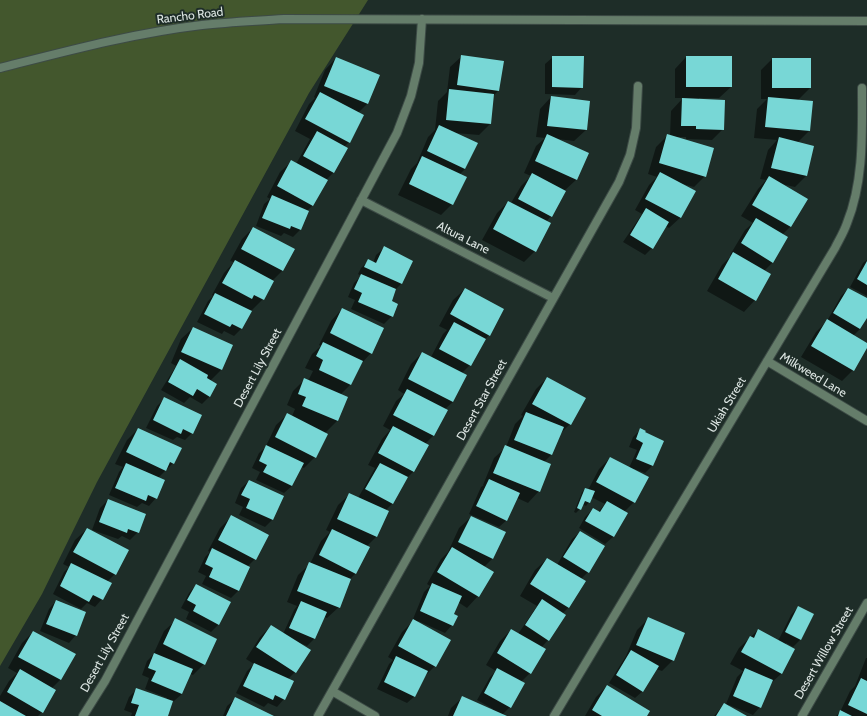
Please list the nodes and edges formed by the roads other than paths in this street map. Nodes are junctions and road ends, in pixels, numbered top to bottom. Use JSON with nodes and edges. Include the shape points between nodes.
{"nodes":[{"id":1,"x":422,"y":19,"type":"junction"},
{"id":2,"x":867,"y":21,"type":"edge"},
{"id":3,"x":0,"y":68,"type":"edge"},
{"id":4,"x":638,"y":86,"type":"dead end"},
{"id":5,"x":862,"y":88,"type":"dead end"},
{"id":6,"x":361,"y":200,"type":"junction"},
{"id":7,"x":553,"y":298,"type":"junction"},
{"id":8,"x":767,"y":361,"type":"junction"},
{"id":9,"x":867,"y":421,"type":"edge"},
{"id":10,"x":867,"y":603,"type":"edge"},
{"id":11,"x":332,"y":691,"type":"junction"},
{"id":12,"x":83,"y":716,"type":"edge"},
{"id":13,"x":318,"y":716,"type":"edge"},
{"id":14,"x":375,"y":716,"type":"edge"},
{"id":15,"x":554,"y":716,"type":"edge"},
{"id":16,"x":802,"y":716,"type":"edge"}],
"edges":[{"from":1,"to":2,"type":"street","name":"Rancho Road"},
{"from":1,"to":3,"type":"street","name":"Rancho Road","via":[[284,19],[202,25],[127,37]]},
{"from":1,"to":6,"type":"street","name":"Desert Lily Street","via":[[419,63],[411,96],[397,133]]},
{"from":4,"to":7,"type":"street","name":"Desert Star Street","via":[[636,128],[630,155],[619,182]]},
{"from":5,"to":8,"type":"street","name":"Ukiah Street","via":[[861,166],[847,222],[835,248]]},
{"from":6,"to":7,"type":"street","name":"Altura Lane"},
{"from":6,"to":12,"type":"street","name":"Desert Lily Street","via":[[105,681]]},
{"from":7,"to":11,"type":"street","name":"Desert Star Street"},
{"from":8,"to":9,"type":"street","name":"Milkweed Lane"},
{"from":8,"to":15,"type":"street","name":"Ukiah Street"},
{"from":10,"to":16,"type":"street","name":"Desert Willow Street"},
{"from":11,"to":13,"type":"street","name":"Desert Star Street"},
{"from":11,"to":14,"type":"street"}]}
